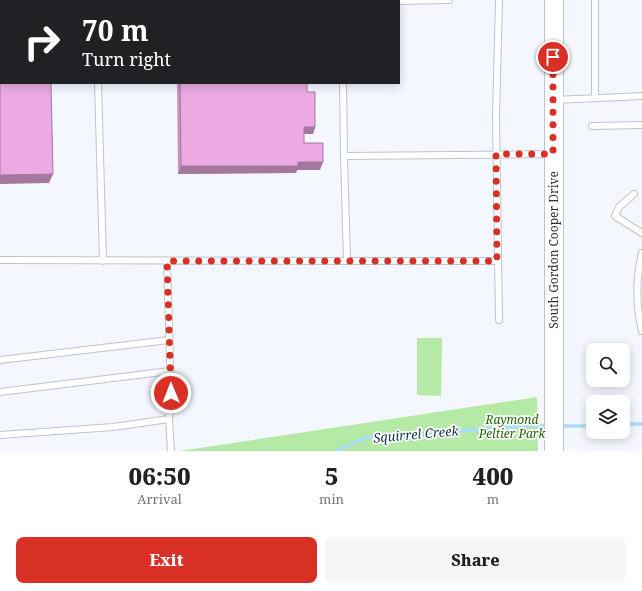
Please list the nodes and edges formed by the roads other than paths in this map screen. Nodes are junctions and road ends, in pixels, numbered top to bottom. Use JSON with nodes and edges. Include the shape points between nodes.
{"nodes":[{"id":1,"x":449,"y":0,"type":"edge"},
{"id":2,"x":499,"y":0,"type":"edge"},
{"id":3,"x":554,"y":0,"type":"edge"},
{"id":4,"x":595,"y":0,"type":"edge"},
{"id":5,"x":400,"y":1,"type":"edge"},
{"id":6,"x":98,"y":84,"type":"edge"},
{"id":7,"x":343,"y":84,"type":"edge"},
{"id":8,"x":642,"y":96,"type":"edge"},
{"id":9,"x":594,"y":98,"type":"junction"},
{"id":10,"x":553,"y":100,"type":"junction"},
{"id":11,"x":642,"y":125,"type":"edge"},
{"id":12,"x":592,"y":126,"type":"dead end"},
{"id":13,"x":496,"y":154,"type":"junction"},
{"id":14,"x":553,"y":154,"type":"junction"},
{"id":15,"x":344,"y":156,"type":"junction"},
{"id":16,"x":634,"y":194,"type":"dead end"},
{"id":17,"x":642,"y":233,"type":"edge"},
{"id":18,"x":642,"y":253,"type":"edge"},
{"id":19,"x":0,"y":260,"type":"edge"},
{"id":20,"x":103,"y":260,"type":"junction"},
{"id":21,"x":167,"y":261,"type":"junction"},
{"id":22,"x":346,"y":261,"type":"junction"},
{"id":23,"x":497,"y":261,"type":"junction"},
{"id":24,"x":499,"y":320,"type":"dead end"},
{"id":25,"x":642,"y":331,"type":"edge"},
{"id":26,"x":169,"y":340,"type":"junction"},
{"id":27,"x":0,"y":360,"type":"edge"},
{"id":28,"x":170,"y":371,"type":"junction"},
{"id":29,"x":0,"y":392,"type":"edge"},
{"id":30,"x":169,"y":419,"type":"junction"},
{"id":31,"x":0,"y":435,"type":"edge"},
{"id":32,"x":554,"y":446,"type":"edge"},
{"id":33,"x":171,"y":451,"type":"edge"}],
"edges":[{"from":1,"to":5,"type":"lane"},
{"from":2,"to":13,"type":"lane"},
{"from":3,"to":10,"type":"main road","name":"South Gordon Cooper Drive"},
{"from":4,"to":9,"type":"lane"},
{"from":6,"to":20,"type":"lane"},
{"from":7,"to":15,"type":"lane"},
{"from":8,"to":9,"type":"lane"},
{"from":9,"to":10,"type":"lane"},
{"from":10,"to":14,"type":"main road","name":"South Gordon Cooper Drive"},
{"from":11,"to":12,"type":"lane"},
{"from":13,"to":14,"type":"lane"},
{"from":13,"to":15,"type":"lane"},
{"from":13,"to":23,"type":"lane"},
{"from":14,"to":32,"type":"main road","name":"South Gordon Cooper Drive"},
{"from":15,"to":22,"type":"lane"},
{"from":16,"to":17,"type":"lane","via":[[620,207],[615,216]]},
{"from":18,"to":25,"type":"lane","via":[[637,292]]},
{"from":19,"to":20,"type":"lane"},
{"from":20,"to":21,"type":"lane"},
{"from":21,"to":22,"type":"lane"},
{"from":21,"to":26,"type":"lane"},
{"from":22,"to":23,"type":"lane"},
{"from":23,"to":24,"type":"lane"},
{"from":26,"to":27,"type":"lane"},
{"from":26,"to":28,"type":"lane"},
{"from":28,"to":29,"type":"lane"},
{"from":28,"to":30,"type":"lane"},
{"from":30,"to":31,"type":"lane","via":[[113,427]]},
{"from":30,"to":33,"type":"lane"}]}
